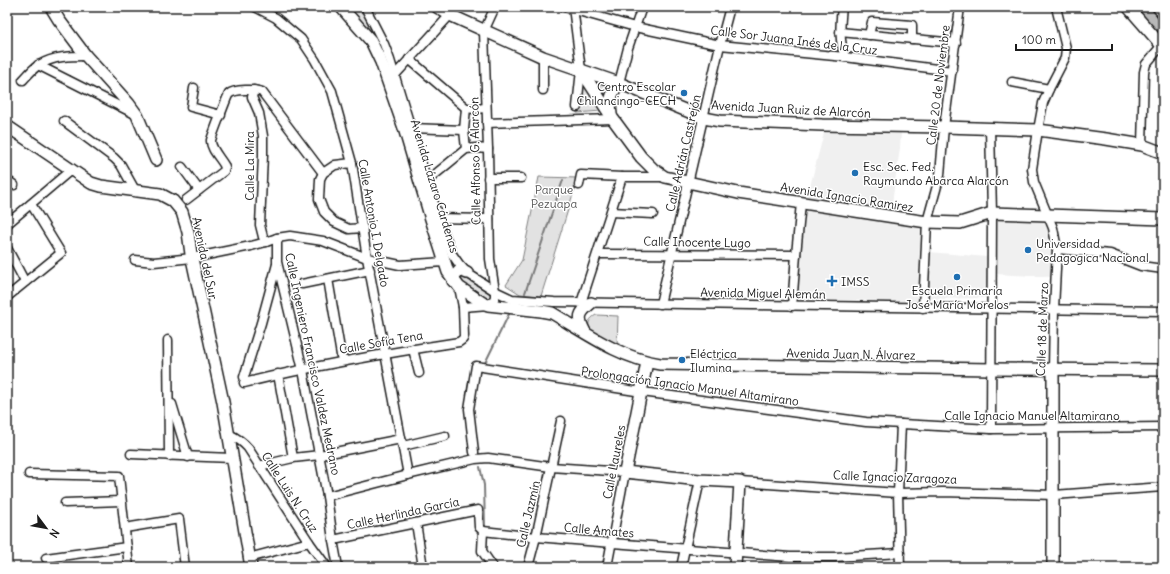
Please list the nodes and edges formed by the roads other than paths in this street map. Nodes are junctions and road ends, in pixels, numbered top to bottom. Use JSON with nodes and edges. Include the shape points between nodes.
{"nodes":[{"id":1,"x":51,"y":7,"type":"edge"},
{"id":2,"x":255,"y":7,"type":"edge"},
{"id":3,"x":341,"y":7,"type":"edge"},
{"id":4,"x":366,"y":7,"type":"edge"},
{"id":5,"x":437,"y":7,"type":"edge"},
{"id":6,"x":495,"y":7,"type":"edge"},
{"id":7,"x":642,"y":7,"type":"edge"},
{"id":8,"x":730,"y":7,"type":"edge"},
{"id":9,"x":842,"y":7,"type":"edge"},
{"id":10,"x":960,"y":7,"type":"edge"},
{"id":11,"x":1056,"y":7,"type":"edge"},
{"id":12,"x":1128,"y":7,"type":"edge"},
{"id":13,"x":1158,"y":7,"type":"edge"},
{"id":14,"x":570,"y":8,"type":"edge"},
{"id":15,"x":1163,"y":13,"type":"edge"},
{"id":16,"x":450,"y":15,"type":"junction"},
{"id":17,"x":635,"y":27,"type":"junction"},
{"id":18,"x":484,"y":31,"type":"junction"},
{"id":19,"x":840,"y":32,"type":"junction"},
{"id":20,"x":869,"y":35,"type":"junction"},
{"id":21,"x":912,"y":39,"type":"junction"},
{"id":22,"x":956,"y":43,"type":"junction"},
{"id":23,"x":720,"y":45,"type":"junction"},
{"id":24,"x":1162,"y":46,"type":"edge"},
{"id":25,"x":86,"y":56,"type":"junction"},
{"id":26,"x":543,"y":57,"type":"junction"},
{"id":27,"x":845,"y":58,"type":"junction"},
{"id":28,"x":408,"y":59,"type":"junction"},
{"id":29,"x":38,"y":65,"type":"junction"},
{"id":30,"x":581,"y":70,"type":"junction"},
{"id":31,"x":952,"y":71,"type":"junction"},
{"id":32,"x":395,"y":75,"type":"junction"},
{"id":33,"x":23,"y":80,"type":"dead end"},
{"id":34,"x":1012,"y":82,"type":"dead end"},
{"id":35,"x":619,"y":83,"type":"junction"},
{"id":36,"x":194,"y":88,"type":"dead end"},
{"id":37,"x":1049,"y":89,"type":"junction"},
{"id":38,"x":254,"y":90,"type":"junction"},
{"id":39,"x":543,"y":90,"type":"dead end"},
{"id":40,"x":577,"y":107,"type":"dead end"},
{"id":41,"x":466,"y":108,"type":"junction"},
{"id":42,"x":486,"y":108,"type":"junction"},
{"id":43,"x":137,"y":115,"type":"junction"},
{"id":44,"x":221,"y":115,"type":"junction"},
{"id":45,"x":612,"y":116,"type":"junction"},
{"id":46,"x":704,"y":118,"type":"junction"},
{"id":47,"x":64,"y":121,"type":"dead end"},
{"id":48,"x":487,"y":123,"type":"junction"},
{"id":49,"x":7,"y":126,"type":"edge"},
{"id":50,"x":944,"y":127,"type":"junction"},
{"id":51,"x":411,"y":128,"type":"junction"},
{"id":52,"x":990,"y":128,"type":"junction"},
{"id":53,"x":464,"y":130,"type":"junction"},
{"id":54,"x":1038,"y":130,"type":"junction"},
{"id":55,"x":1142,"y":145,"type":"junction"},
{"id":56,"x":488,"y":149,"type":"junction"},
{"id":57,"x":466,"y":150,"type":"junction"},
{"id":58,"x":1163,"y":153,"type":"edge"},
{"id":59,"x":156,"y":160,"type":"dead end"},
{"id":60,"x":352,"y":163,"type":"junction"},
{"id":61,"x":182,"y":167,"type":"dead end"},
{"id":62,"x":72,"y":169,"type":"junction"},
{"id":63,"x":323,"y":173,"type":"junction"},
{"id":64,"x":622,"y":177,"type":"junction"},
{"id":65,"x":665,"y":177,"type":"junction"},
{"id":66,"x":488,"y":178,"type":"junction"},
{"id":67,"x":521,"y":178,"type":"dead end"},
{"id":68,"x":427,"y":181,"type":"junction"},
{"id":69,"x":688,"y":181,"type":"junction"},
{"id":70,"x":579,"y":185,"type":"dead end"},
{"id":71,"x":199,"y":190,"type":"junction"},
{"id":72,"x":136,"y":192,"type":"junction"},
{"id":73,"x":186,"y":200,"type":"dead end"},
{"id":74,"x":801,"y":203,"type":"junction"},
{"id":75,"x":31,"y":204,"type":"junction"},
{"id":76,"x":611,"y":212,"type":"junction"},
{"id":77,"x":992,"y":213,"type":"junction"},
{"id":78,"x":653,"y":214,"type":"dead end"},
{"id":79,"x":1047,"y":215,"type":"junction"},
{"id":80,"x":434,"y":218,"type":"junction"},
{"id":81,"x":488,"y":219,"type":"junction"},
{"id":82,"x":1163,"y":219,"type":"edge"},
{"id":83,"x":927,"y":222,"type":"junction"},
{"id":84,"x":7,"y":224,"type":"edge"},
{"id":85,"x":362,"y":228,"type":"junction"},
{"id":86,"x":278,"y":238,"type":"junction"},
{"id":87,"x":266,"y":242,"type":"junction"},
{"id":88,"x":7,"y":248,"type":"edge"},
{"id":89,"x":1058,"y":249,"type":"junction"},
{"id":90,"x":598,"y":254,"type":"junction"},
{"id":91,"x":672,"y":254,"type":"junction"},
{"id":92,"x":796,"y":255,"type":"junction"},
{"id":93,"x":192,"y":258,"type":"junction"},
{"id":94,"x":368,"y":258,"type":"junction"},
{"id":95,"x":135,"y":260,"type":"dead end"},
{"id":96,"x":277,"y":262,"type":"junction"},
{"id":97,"x":444,"y":262,"type":"junction"},
{"id":98,"x":1163,"y":269,"type":"edge"},
{"id":99,"x":370,"y":270,"type":"junction"},
{"id":100,"x":467,"y":273,"type":"junction"},
{"id":101,"x":328,"y":279,"type":"junction"},
{"id":102,"x":25,"y":282,"type":"junction"},
{"id":103,"x":302,"y":284,"type":"dead end"},
{"id":104,"x":456,"y":284,"type":"junction"},
{"id":105,"x":495,"y":291,"type":"junction"},
{"id":106,"x":7,"y":297,"type":"edge"},
{"id":107,"x":586,"y":303,"type":"junction"},
{"id":108,"x":660,"y":304,"type":"junction"},
{"id":109,"x":488,"y":305,"type":"junction"},
{"id":110,"x":792,"y":306,"type":"junction"},
{"id":111,"x":463,"y":308,"type":"junction"},
{"id":112,"x":553,"y":308,"type":"junction"},
{"id":113,"x":923,"y":308,"type":"junction"},
{"id":114,"x":992,"y":308,"type":"junction"},
{"id":115,"x":1054,"y":309,"type":"junction"},
{"id":116,"x":1163,"y":310,"type":"edge"},
{"id":117,"x":585,"y":332,"type":"junction"},
{"id":118,"x":168,"y":340,"type":"dead end"},
{"id":119,"x":413,"y":349,"type":"junction"},
{"id":120,"x":386,"y":353,"type":"junction"},
{"id":121,"x":342,"y":361,"type":"junction"},
{"id":122,"x":647,"y":362,"type":"junction"},
{"id":123,"x":992,"y":369,"type":"junction"},
{"id":124,"x":303,"y":370,"type":"junction"},
{"id":125,"x":1053,"y":370,"type":"junction"},
{"id":126,"x":1163,"y":370,"type":"edge"},
{"id":127,"x":419,"y":373,"type":"dead end"},
{"id":128,"x":278,"y":374,"type":"junction"},
{"id":129,"x":642,"y":392,"type":"junction"},
{"id":130,"x":169,"y":393,"type":"junction"},
{"id":131,"x":561,"y":421,"type":"dead end"},
{"id":132,"x":901,"y":424,"type":"junction"},
{"id":133,"x":1163,"y":427,"type":"edge"},
{"id":134,"x":991,"y":429,"type":"junction"},
{"id":135,"x":1053,"y":429,"type":"junction"},
{"id":136,"x":229,"y":434,"type":"junction"},
{"id":137,"x":446,"y":436,"type":"dead end"},
{"id":138,"x":402,"y":442,"type":"junction"},
{"id":139,"x":474,"y":452,"type":"dead end"},
{"id":140,"x":131,"y":454,"type":"dead end"},
{"id":141,"x":320,"y":455,"type":"junction"},
{"id":142,"x":169,"y":456,"type":"junction"},
{"id":143,"x":188,"y":457,"type":"junction"},
{"id":144,"x":232,"y":458,"type":"junction"},
{"id":145,"x":293,"y":458,"type":"junction"},
{"id":146,"x":259,"y":466,"type":"junction"},
{"id":147,"x":551,"y":467,"type":"junction"},
{"id":148,"x":626,"y":472,"type":"junction"},
{"id":149,"x":30,"y":474,"type":"dead end"},
{"id":150,"x":408,"y":475,"type":"junction"},
{"id":151,"x":700,"y":480,"type":"junction"},
{"id":152,"x":740,"y":482,"type":"junction"},
{"id":153,"x":1163,"y":487,"type":"edge"},
{"id":154,"x":898,"y":492,"type":"junction"},
{"id":155,"x":1054,"y":495,"type":"junction"},
{"id":156,"x":327,"y":496,"type":"junction"},
{"id":157,"x":122,"y":501,"type":"junction"},
{"id":158,"x":65,"y":502,"type":"dead end"},
{"id":159,"x":416,"y":523,"type":"junction"},
{"id":160,"x":125,"y":528,"type":"junction"},
{"id":161,"x":483,"y":531,"type":"junction"},
{"id":162,"x":536,"y":537,"type":"junction"},
{"id":163,"x":333,"y":540,"type":"junction"},
{"id":164,"x":309,"y":542,"type":"junction"},
{"id":165,"x":612,"y":543,"type":"junction"},
{"id":166,"x":127,"y":547,"type":"junction"},
{"id":167,"x":685,"y":549,"type":"junction"},
{"id":168,"x":736,"y":552,"type":"junction"},
{"id":169,"x":900,"y":553,"type":"junction"},
{"id":170,"x":46,"y":558,"type":"dead end"},
{"id":171,"x":250,"y":563,"type":"edge"},
{"id":172,"x":129,"y":567,"type":"edge"},
{"id":173,"x":185,"y":567,"type":"edge"},
{"id":174,"x":327,"y":567,"type":"edge"},
{"id":175,"x":338,"y":567,"type":"edge"},
{"id":176,"x":423,"y":567,"type":"edge"},
{"id":177,"x":493,"y":567,"type":"edge"},
{"id":178,"x":528,"y":567,"type":"edge"},
{"id":179,"x":607,"y":567,"type":"edge"},
{"id":180,"x":681,"y":567,"type":"edge"},
{"id":181,"x":736,"y":567,"type":"edge"},
{"id":182,"x":900,"y":567,"type":"edge"},
{"id":183,"x":1053,"y":567,"type":"edge"}],
"edges":[{"from":1,"to":25,"type":"main road"},
{"from":2,"to":60,"type":"street","name":"Calle Antonio I. Delgado","via":[[276,18],[301,39],[315,60],[332,91]]},
{"from":3,"to":80,"type":"main road","name":"Avenida Lázaro Cárdenas","via":[[371,41],[381,62]]},
{"from":4,"to":32,"type":"street","name":"Avenida Lázaro Cárdenas","via":[[384,44]]},
{"from":5,"to":16,"type":"main road","name":"Avenida Juan Ruiz de Alarcón"},
{"from":6,"to":18,"type":"street"},
{"from":7,"to":17,"type":"street"},
{"from":8,"to":23,"type":"street","name":"Calle Adrián Castrejón"},
{"from":9,"to":19,"type":"street"},
{"from":10,"to":22,"type":"street","name":"Calle 20 de Noviembre"},
{"from":11,"to":37,"type":"street","name":"Calle 18 de Marzo","via":[[1066,48],[1065,58]]},
{"from":12,"to":24,"type":"main road"},
{"from":13,"to":15,"type":"main road"},
{"from":14,"to":17,"type":"street","name":"Calle Sor Juana Inés de la Cruz"},
{"from":14,"to":30,"type":"street"},
{"from":16,"to":18,"type":"main road","name":"Avenida Juan Ruiz de Alarcón"},
{"from":16,"to":28,"type":"street"},
{"from":17,"to":23,"type":"street","name":"Calle Sor Juana Inés de la Cruz"},
{"from":17,"to":35,"type":"street"},
{"from":18,"to":26,"type":"main road","name":"Avenida Juan Ruiz de Alarcón"},
{"from":18,"to":42,"type":"street","name":"Calle Alfonso G. Alarcón"},
{"from":19,"to":20,"type":"street"},
{"from":19,"to":27,"type":"street"},
{"from":20,"to":21,"type":"street"},
{"from":20,"to":21,"type":"street","via":[[872,22],[912,25]]},
{"from":21,"to":22,"type":"street"},
{"from":22,"to":31,"type":"street","name":"Calle 20 de Noviembre"},
{"from":23,"to":27,"type":"street","name":"Calle Sor Juana Inés de la Cruz"},
{"from":23,"to":46,"type":"street","name":"Calle Adrián Castrejón"},
{"from":24,"to":55,"type":"street","via":[[1146,64],[1144,72]]},
{"from":25,"to":29,"type":"street","via":[[62,56]]},
{"from":25,"to":43,"type":"main road"},
{"from":26,"to":30,"type":"main road","name":"Avenida Juan Ruiz de Alarcón"},
{"from":26,"to":39,"type":"street"},
{"from":27,"to":31,"type":"street","name":"Calle Sor Juana Inés de la Cruz"},
{"from":28,"to":32,"type":"street"},
{"from":28,"to":41,"type":"street"},
{"from":29,"to":33,"type":"street"},
{"from":29,"to":43,"type":"street"},
{"from":30,"to":35,"type":"main road","name":"Avenida Juan Ruiz de Alarcón"},
{"from":30,"to":40,"type":"street"},
{"from":30,"to":45,"type":"main road","name":"Avenida Ignacio Ramirez"},
{"from":31,"to":50,"type":"street","name":"Calle 20 de Noviembre"},
{"from":32,"to":51,"type":"street","name":"Avenida Lázaro Cárdenas"},
{"from":34,"to":37,"type":"street"},
{"from":35,"to":45,"type":"main road","via":[[610,99]]},
{"from":35,"to":46,"type":"main road","name":"Avenida Juan Ruiz de Alarcón"},
{"from":36,"to":44,"type":"street","via":[[191,108]]},
{"from":37,"to":54,"type":"street","name":"Calle 18 de Marzo"},
{"from":38,"to":44,"type":"street","via":[[236,90],[229,94]]},
{"from":38,"to":63,"type":"street","via":[[262,92]]},
{"from":38,"to":87,"type":"street","name":"Calle La Mira","via":[[252,97],[259,113],[263,136],[260,225]]},
{"from":41,"to":42,"type":"street"},
{"from":41,"to":53,"type":"street"},
{"from":42,"to":48,"type":"street","name":"Calle Alfonso G. Alarcón"},
{"from":43,"to":59,"type":"main road"},
{"from":44,"to":71,"type":"street","via":[[211,141],[224,165],[224,171]]},
{"from":45,"to":48,"type":"street"},
{"from":45,"to":65,"type":"main road","name":"Avenida Ignacio Ramirez","via":[[641,157]]},
{"from":46,"to":50,"type":"main road","name":"Avenida Juan Ruiz de Alarcón","via":[[720,121],[822,125]]},
{"from":46,"to":69,"type":"street","name":"Calle Adrián Castrejón"},
{"from":47,"to":72,"type":"street","via":[[114,158],[121,165]]},
{"from":48,"to":56,"type":"street","name":"Calle Alfonso G. Alarcón"},
{"from":49,"to":62,"type":"main road","name":"Avenida del Sur"},
{"from":50,"to":52,"type":"main road","name":"Avenida Juan Ruiz de Alarcón"},
{"from":50,"to":83,"type":"street","name":"Calle 20 de Noviembre","via":[[940,176]]},
{"from":51,"to":53,"type":"street"},
{"from":51,"to":68,"type":"street","name":"Avenida Lázaro Cárdenas"},
{"from":52,"to":54,"type":"main road","name":"Avenida Juan Ruiz de Alarcón"},
{"from":52,"to":77,"type":"street"},
{"from":53,"to":57,"type":"street"},
{"from":54,"to":55,"type":"main road","name":"Avenida Juan Ruiz de Alarcón"},
{"from":54,"to":79,"type":"street","name":"Calle 18 de Marzo","via":[[1032,169],[1034,182]]},
{"from":55,"to":58,"type":"main road","name":"Avenida Juan Ruiz de Alarcón"},
{"from":56,"to":57,"type":"street"},
{"from":56,"to":66,"type":"street","name":"Calle Alfonso G. Alarcón"},
{"from":57,"to":68,"type":"street"},
{"from":60,"to":63,"type":"street","via":[[335,165]]},
{"from":60,"to":85,"type":"street","name":"Calle Antonio I. Delgado"},
{"from":61,"to":71,"type":"street"},
{"from":62,"to":72,"type":"main road","name":"Avenida del Sur","via":[[102,186]]},
{"from":62,"to":75,"type":"street"},
{"from":63,"to":85,"type":"street","via":[[320,179],[319,199],[324,212],[334,222],[349,229]]},
{"from":64,"to":65,"type":"street"},
{"from":64,"to":70,"type":"street","via":[[581,175]]},
{"from":64,"to":76,"type":"street"},
{"from":65,"to":69,"type":"main road","name":"Avenida Ignacio Ramirez"},
{"from":66,"to":67,"type":"street"},
{"from":66,"to":81,"type":"street","name":"Calle Alfonso G. Alarcón"},
{"from":68,"to":80,"type":"street","name":"Avenida Lázaro Cárdenas"},
{"from":69,"to":74,"type":"main road","name":"Avenida Ignacio Ramirez","via":[[738,193]]},
{"from":69,"to":91,"type":"street","name":"Calle Adrián Castrejón"},
{"from":71,"to":73,"type":"street"},
{"from":72,"to":93,"type":"main road","name":"Avenida del Sur","via":[[160,194],[173,201],[182,212]]},
{"from":74,"to":83,"type":"main road","name":"Avenida Ignacio Ramirez"},
{"from":74,"to":92,"type":"street"},
{"from":75,"to":84,"type":"street"},
{"from":75,"to":102,"type":"street","via":[[61,252]]},
{"from":76,"to":78,"type":"street"},
{"from":76,"to":90,"type":"street"},
{"from":77,"to":79,"type":"main road","name":"Avenida Ignacio Ramirez"},
{"from":77,"to":83,"type":"main road","name":"Avenida Ignacio Ramirez","via":[[960,223]]},
{"from":77,"to":114,"type":"street"},
{"from":79,"to":82,"type":"main road","name":"Avenida Ignacio Ramirez"},
{"from":79,"to":89,"type":"street","name":"Calle 18 de Marzo"},
{"from":80,"to":81,"type":"street"},
{"from":80,"to":97,"type":"main road","name":"Avenida Lázaro Cárdenas"},
{"from":80,"to":100,"type":"street","name":"Avenida Lázaro Cárdenas","via":[[452,254]]},
{"from":81,"to":105,"type":"street","name":"Calle Alfonso G. Alarcón"},
{"from":83,"to":113,"type":"street","name":"Calle 20 de Noviembre"},
{"from":85,"to":94,"type":"street","name":"Calle Antonio I. Delgado"},
{"from":86,"to":87,"type":"street"},
{"from":86,"to":94,"type":"street","via":[[290,236],[323,241]]},
{"from":86,"to":96,"type":"street","name":"Calle Ingeniero Francisco Valdez Medrano"},
{"from":87,"to":93,"type":"street"},
{"from":88,"to":102,"type":"street"},
{"from":89,"to":98,"type":"street","via":[[1110,254],[1140,266]]},
{"from":89,"to":115,"type":"street","name":"Calle 18 de Marzo"},
{"from":90,"to":91,"type":"street","name":"Calle Inocente Lugo"},
{"from":90,"to":107,"type":"street"},
{"from":91,"to":92,"type":"street","name":"Calle Inocente Lugo"},
{"from":91,"to":108,"type":"street","name":"Calle Adrián Castrejón"},
{"from":92,"to":110,"type":"street"},
{"from":93,"to":95,"type":"street","via":[[154,262]]},
{"from":93,"to":136,"type":"main road","name":"Avenida del Sur"},
{"from":94,"to":97,"type":"street","via":[[400,265]]},
{"from":94,"to":99,"type":"street","name":"Calle Antonio I. Delgado"},
{"from":96,"to":124,"type":"street","name":"Calle Ingeniero Francisco Valdez Medrano"},
{"from":96,"to":128,"type":"street","name":"Calle Sofía Tena","via":[[244,380]]},
{"from":97,"to":104,"type":"main road","name":"Avenida Lázaro Cárdenas"},
{"from":99,"to":101,"type":"street"},
{"from":99,"to":120,"type":"street","name":"Calle Antonio I. Delgado"},
{"from":100,"to":104,"type":"main road","via":[[459,271],[454,277]]},
{"from":100,"to":105,"type":"street","name":"Avenida Lázaro Cárdenas"},
{"from":101,"to":103,"type":"street"},
{"from":101,"to":121,"type":"street"},
{"from":102,"to":106,"type":"street"},
{"from":104,"to":109,"type":"main road","name":"Avenida Lázaro Cárdenas"},
{"from":104,"to":111,"type":"street"},
{"from":105,"to":109,"type":"street","via":[[495,296]]},
{"from":105,"to":112,"type":"street","name":"Avenida Lázaro Cárdenas","via":[[512,299]]},
{"from":107,"to":108,"type":"street","name":"Avenida Miguel Alemán"},
{"from":107,"to":112,"type":"street","name":"Avenida Miguel Alemán"},
{"from":107,"to":117,"type":"main road","via":[[580,317]]},
{"from":108,"to":110,"type":"street","name":"Avenida Miguel Alemán"},
{"from":109,"to":111,"type":"street"},
{"from":109,"to":112,"type":"main road","name":"Avenida Lázaro Cárdenas","via":[[541,311]]},
{"from":110,"to":113,"type":"street","name":"Avenida Miguel Alemán"},
{"from":111,"to":119,"type":"street","name":"Calle Sofía Tena","via":[[463,339],[459,342]]},
{"from":112,"to":117,"type":"main road","name":"Avenida Juan N. Álvarez"},
{"from":113,"to":114,"type":"street","name":"Avenida Miguel Alemán"},
{"from":114,"to":115,"type":"street","name":"Avenida Miguel Alemán"},
{"from":114,"to":123,"type":"street"},
{"from":115,"to":116,"type":"street","name":"Avenida Miguel Alemán"},
{"from":115,"to":125,"type":"street","name":"Calle 18 de Marzo"},
{"from":117,"to":122,"type":"main road","name":"Avenida Juan N. Álvarez","via":[[618,352]]},
{"from":118,"to":130,"type":"street"},
{"from":119,"to":120,"type":"street","name":"Calle Sofía Tena"},
{"from":119,"to":127,"type":"street"},
{"from":120,"to":121,"type":"street","name":"Calle Sofía Tena"},
{"from":120,"to":138,"type":"street","name":"Calle Antonio I. Delgado"},
{"from":121,"to":124,"type":"street","name":"Calle Sofía Tena"},
{"from":122,"to":123,"type":"main road","name":"Avenida Juan N. Álvarez"},
{"from":122,"to":129,"type":"main road","name":"Calle Laureles"},
{"from":123,"to":125,"type":"main road","name":"Avenida Juan N. Álvarez"},
{"from":123,"to":134,"type":"street"},
{"from":124,"to":128,"type":"street","name":"Calle Sofía Tena"},
{"from":124,"to":141,"type":"street","name":"Calle Ingeniero Francisco Valdez Medrano"},
{"from":125,"to":126,"type":"main road","name":"Avenida Juan N. Álvarez"},
{"from":125,"to":135,"type":"main road","name":"Calle 18 de Marzo"},
{"from":128,"to":145,"type":"street"},
{"from":129,"to":132,"type":"street","name":"Prolongación Ignacio Manuel Altamirano","via":[[866,422]]},
{"from":129,"to":139,"type":"street","name":"Prolongación Ignacio Manuel Altamirano","via":[[476,366],[469,409]]},
{"from":129,"to":148,"type":"main road","name":"Calle Laureles"},
{"from":130,"to":142,"type":"street"},
{"from":130,"to":143,"type":"street"},
{"from":131,"to":147,"type":"street","name":"Calle Jazmín"},
{"from":132,"to":134,"type":"street","name":"Calle Ignacio Manuel Altamirano"},
{"from":132,"to":154,"type":"street"},
{"from":133,"to":135,"type":"street","name":"Calle Ignacio Manuel Altamirano"},
{"from":134,"to":135,"type":"street","name":"Calle Ignacio Manuel Altamirano"},
{"from":135,"to":155,"type":"main road","name":"Calle 18 de Marzo"},
{"from":136,"to":144,"type":"main road","name":"Avenida del Sur"},
{"from":136,"to":146,"type":"street","name":"Calle Luis N. Cruz","via":[[244,443]]},
{"from":137,"to":138,"type":"street"},
{"from":138,"to":141,"type":"street"},
{"from":138,"to":150,"type":"street","name":"Calle Antonio I. Delgado"},
{"from":140,"to":142,"type":"street"},
{"from":141,"to":145,"type":"street"},
{"from":141,"to":156,"type":"street","name":"Calle Ingeniero Francisco Valdez Medrano"},
{"from":142,"to":143,"type":"street"},
{"from":143,"to":144,"type":"street"},
{"from":144,"to":171,"type":"main road","name":"Avenida del Sur"},
{"from":145,"to":146,"type":"street"},
{"from":146,"to":164,"type":"street","name":"Calle Luis N. Cruz"},
{"from":147,"to":148,"type":"street"},
{"from":147,"to":150,"type":"street","via":[[488,458]]},
{"from":147,"to":162,"type":"street","name":"Calle Jazmín"},
{"from":148,"to":151,"type":"main road","name":"Calle Ignacio Zaragoza"},
{"from":148,"to":165,"type":"street","name":"Calle Laureles"},
{"from":149,"to":157,"type":"street","via":[[119,476]]},
{"from":150,"to":156,"type":"street"},
{"from":151,"to":152,"type":"main road","name":"Calle Ignacio Zaragoza"},
{"from":151,"to":167,"type":"street"},
{"from":152,"to":154,"type":"street","name":"Calle Ignacio Zaragoza"},
{"from":152,"to":168,"type":"main road"},
{"from":153,"to":155,"type":"street","name":"Calle Ignacio Zaragoza"},
{"from":154,"to":155,"type":"street","name":"Calle Ignacio Zaragoza"},
{"from":154,"to":169,"type":"street"},
{"from":155,"to":183,"type":"main road","name":"Calle 18 de Marzo"},
{"from":156,"to":163,"type":"street","name":"Calle Ingeniero Francisco Valdez Medrano"},
{"from":157,"to":158,"type":"street"},
{"from":157,"to":160,"type":"street"},
{"from":159,"to":161,"type":"street","name":"Calle Herlinda García","via":[[478,510],[478,527]]},
{"from":159,"to":163,"type":"street","name":"Calle Herlinda García"},
{"from":159,"to":176,"type":"street"},
{"from":160,"to":166,"type":"street"},
{"from":160,"to":173,"type":"street","via":[[178,519]]},
{"from":161,"to":162,"type":"street","name":"Calle Amates"},
{"from":161,"to":177,"type":"street","via":[[482,551]]},
{"from":162,"to":165,"type":"street","name":"Calle Amates"},
{"from":162,"to":178,"type":"street","name":"Calle Jazmín"},
{"from":163,"to":175,"type":"street","name":"Calle Ingeniero Francisco Valdez Medrano"},
{"from":164,"to":171,"type":"street"},
{"from":164,"to":174,"type":"street","name":"Calle Luis N. Cruz"},
{"from":165,"to":167,"type":"street","name":"Calle Amates"},
{"from":165,"to":179,"type":"street","name":"Calle Laureles"},
{"from":166,"to":170,"type":"street"},
{"from":166,"to":172,"type":"street"},
{"from":167,"to":168,"type":"street","name":"Calle Amates"},
{"from":167,"to":180,"type":"street"},
{"from":168,"to":169,"type":"street","name":"Calle Amates","via":[[790,557]]},
{"from":168,"to":181,"type":"main road"},
{"from":169,"to":182,"type":"street"}]}
